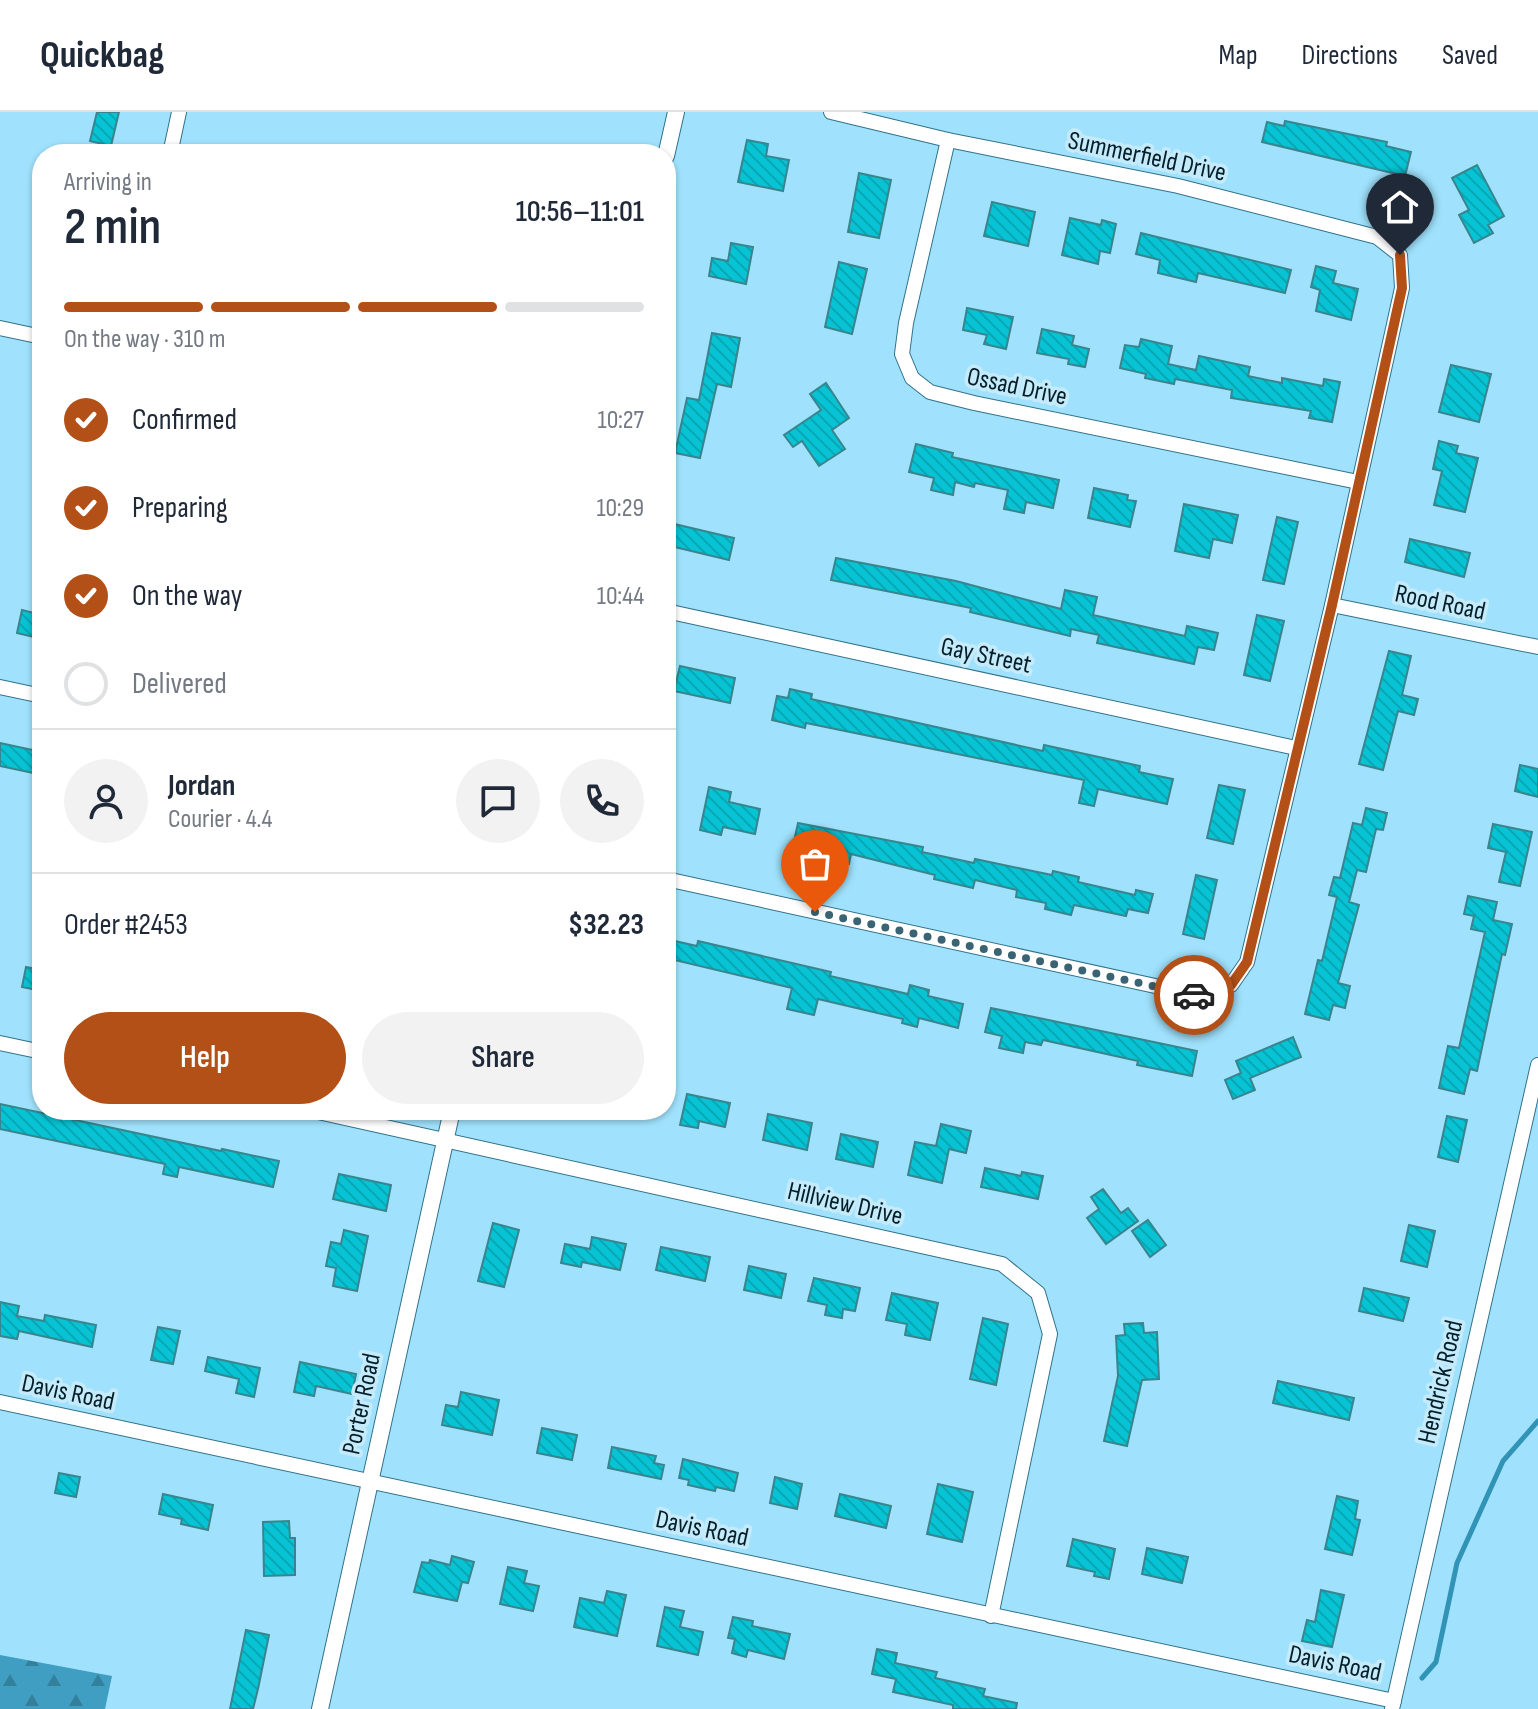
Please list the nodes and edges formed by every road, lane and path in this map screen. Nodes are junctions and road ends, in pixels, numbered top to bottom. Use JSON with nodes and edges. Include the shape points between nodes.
{"nodes":[{"id":1,"x":179,"y":112,"type":"edge"},
{"id":2,"x":676,"y":112,"type":"edge"},
{"id":3,"x":831,"y":112,"type":"edge"},
{"id":4,"x":948,"y":140,"type":"junction"},
{"id":5,"x":172,"y":144,"type":"edge"},
{"id":6,"x":669,"y":144,"type":"edge"},
{"id":7,"x":0,"y":328,"type":"edge"},
{"id":8,"x":32,"y":335,"type":"edge"},
{"id":9,"x":1358,"y":482,"type":"junction"},
{"id":10,"x":1332,"y":605,"type":"junction"},
{"id":11,"x":676,"y":613,"type":"edge"},
{"id":12,"x":1538,"y":647,"type":"edge"},
{"id":13,"x":0,"y":687,"type":"edge"},
{"id":14,"x":32,"y":694,"type":"edge"},
{"id":15,"x":1296,"y":748,"type":"junction"},
{"id":16,"x":676,"y":881,"type":"edge"},
{"id":17,"x":0,"y":1043,"type":"edge"},
{"id":18,"x":32,"y":1050,"type":"edge"},
{"id":19,"x":1538,"y":1065,"type":"edge"},
{"id":20,"x":356,"y":1120,"type":"edge"},
{"id":21,"x":450,"y":1120,"type":"edge"},
{"id":22,"x":445,"y":1139,"type":"junction"},
{"id":23,"x":0,"y":1402,"type":"edge"},
{"id":24,"x":370,"y":1482,"type":"junction"},
{"id":25,"x":991,"y":1616,"type":"junction"},
{"id":26,"x":1393,"y":1705,"type":"edge"},
{"id":27,"x":320,"y":1709,"type":"edge"}],
"edges":[{"from":1,"to":5,"type":"street"},
{"from":2,"to":6,"type":"street"},
{"from":3,"to":4,"type":"street","name":"Summerfield Drive"},
{"from":4,"to":9,"type":"street","name":"Summerfield Drive","via":[[1178,186],[1377,237],[1400,255],[1402,288]]},
{"from":4,"to":9,"type":"street","name":"Ossad Drive","via":[[906,323],[902,354],[912,378],[930,392],[974,403]]},
{"from":7,"to":8,"type":"street"},
{"from":9,"to":10,"type":"street"},
{"from":10,"to":12,"type":"street","name":"Rood Road"},
{"from":10,"to":15,"type":"street"},
{"from":11,"to":15,"type":"street","name":"Gay Street"},
{"from":13,"to":14,"type":"street"},
{"from":15,"to":16,"type":"street","via":[[1247,962],[1231,985],[1201,996]]},
{"from":17,"to":18,"type":"street"},
{"from":19,"to":26,"type":"street","name":"Hendrick Road"},
{"from":20,"to":22,"type":"street","name":"Hillview Drive"},
{"from":21,"to":22,"type":"street","name":"Porter Road"},
{"from":22,"to":24,"type":"street","name":"Porter Road"},
{"from":22,"to":25,"type":"street","name":"Hillview Drive","via":[[1002,1264],[1038,1293],[1050,1334]]},
{"from":23,"to":24,"type":"street","name":"Davis Road"},
{"from":24,"to":25,"type":"street","name":"Davis Road"},
{"from":24,"to":27,"type":"street","name":"Porter Road"},
{"from":25,"to":26,"type":"street","name":"Davis Road"}]}
